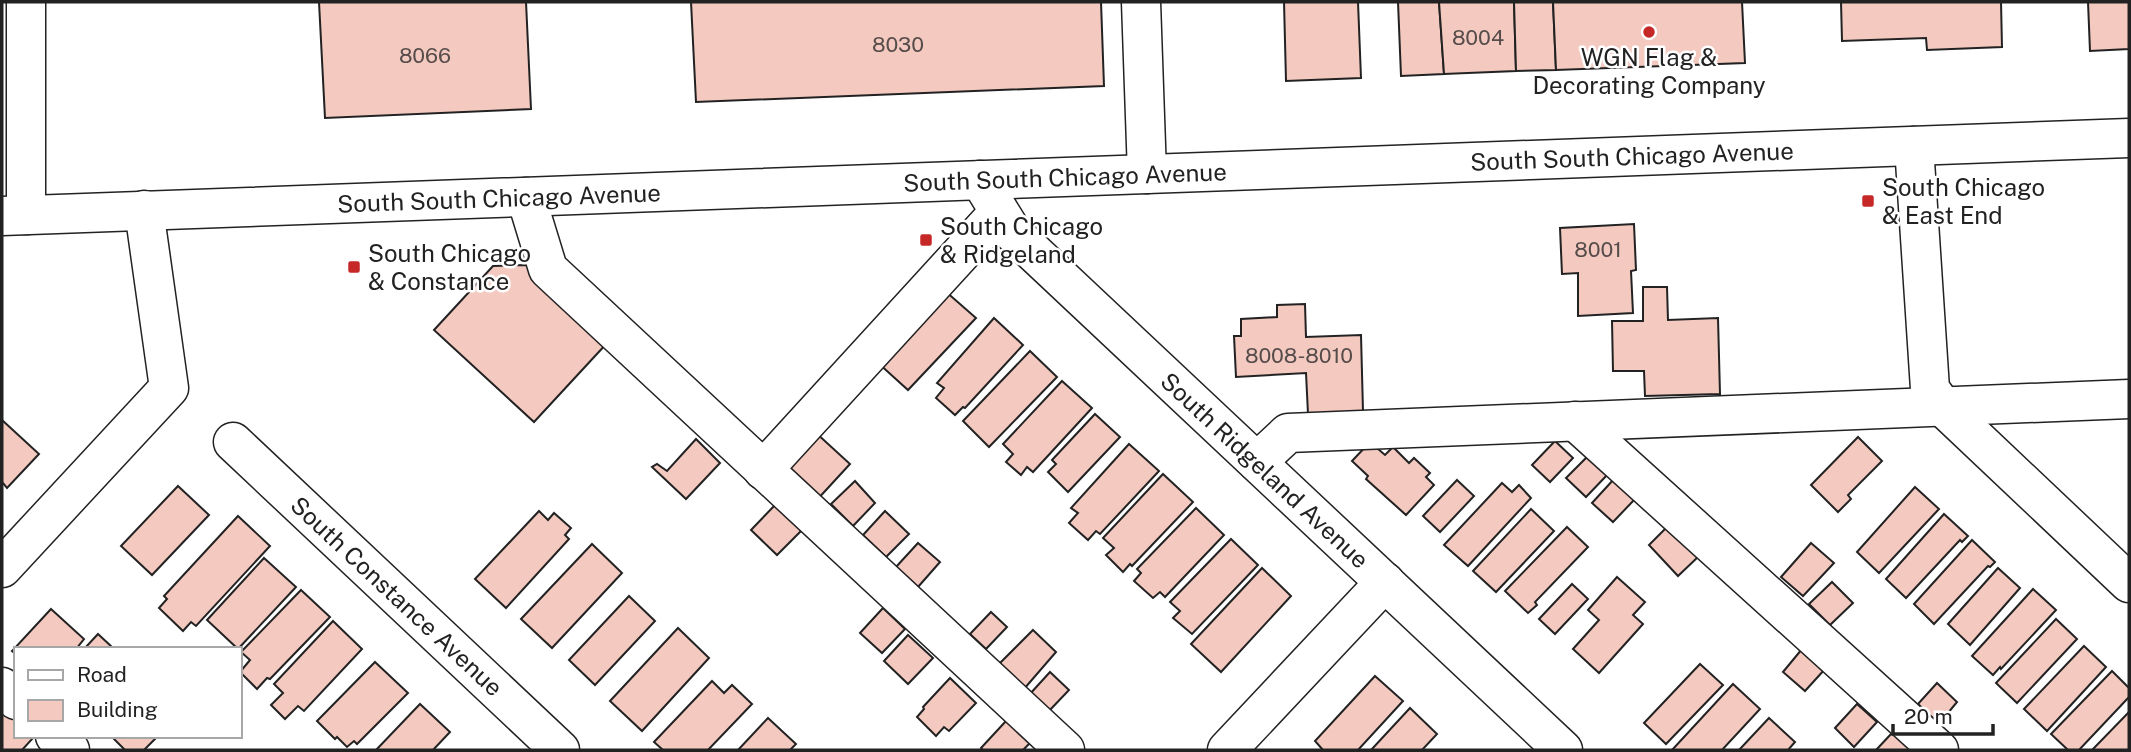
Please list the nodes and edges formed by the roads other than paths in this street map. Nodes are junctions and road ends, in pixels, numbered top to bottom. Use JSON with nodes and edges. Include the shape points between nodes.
{"nodes":[{"id":1,"x":26,"y":2,"type":"edge"},
{"id":2,"x":1141,"y":2,"type":"edge"},
{"id":3,"x":2129,"y":138,"type":"edge"},
{"id":4,"x":1914,"y":146,"type":"junction"},
{"id":5,"x":1147,"y":174,"type":"junction"},
{"id":6,"x":990,"y":196,"type":"junction"},
{"id":7,"x":526,"y":197,"type":"junction"},
{"id":8,"x":144,"y":210,"type":"junction"},
{"id":9,"x":14,"y":216,"type":"edge"},
{"id":10,"x":2129,"y":399,"type":"edge"},
{"id":11,"x":1943,"y":407,"type":"junction"},
{"id":12,"x":1575,"y":421,"type":"junction"},
{"id":13,"x":233,"y":442,"type":"dead end"},
{"id":14,"x":1258,"y":463,"type":"junction"},
{"id":15,"x":763,"y":470,"type":"junction"},
{"id":16,"x":2,"y":568,"type":"edge"},
{"id":17,"x":1385,"y":582,"type":"junction"},
{"id":18,"x":2129,"y":583,"type":"edge"},
{"id":19,"x":57,"y":738,"type":"edge"},
{"id":20,"x":70,"y":750,"type":"edge"},
{"id":21,"x":561,"y":750,"type":"edge"},
{"id":22,"x":1065,"y":750,"type":"edge"},
{"id":23,"x":1227,"y":750,"type":"edge"},
{"id":24,"x":1563,"y":750,"type":"edge"},
{"id":25,"x":1939,"y":750,"type":"edge"}],
"edges":[{"from":1,"to":9,"type":"street"},
{"from":2,"to":5,"type":"street"},
{"from":3,"to":4,"type":"street","name":"South South Chicago Avenue"},
{"from":4,"to":5,"type":"street","name":"South South Chicago Avenue"},
{"from":4,"to":11,"type":"street","via":[[1930,389]]},
{"from":5,"to":6,"type":"street","name":"South South Chicago Avenue"},
{"from":6,"to":7,"type":"street","name":"South South Chicago Avenue"},
{"from":6,"to":14,"type":"street","name":"South Ridgeland Avenue","via":[[1012,232]]},
{"from":6,"to":15,"type":"street"},
{"from":7,"to":8,"type":"street","name":"South South Chicago Avenue"},
{"from":7,"to":15,"type":"street","via":[[548,269]]},
{"from":8,"to":9,"type":"street","name":"South South Chicago Avenue"},
{"from":8,"to":16,"type":"street","via":[[169,388]]},
{"from":10,"to":11,"type":"street"},
{"from":11,"to":12,"type":"street"},
{"from":11,"to":18,"type":"street"},
{"from":12,"to":14,"type":"street","via":[[1288,433]]},
{"from":12,"to":25,"type":"street"},
{"from":13,"to":21,"type":"street","name":"South Constance Avenue"},
{"from":14,"to":17,"type":"street","name":"South Ridgeland Avenue"},
{"from":15,"to":22,"type":"street"},
{"from":17,"to":23,"type":"street"},
{"from":17,"to":24,"type":"street","name":"South Ridgeland Avenue"},
{"from":19,"to":20,"type":"street"}]}
